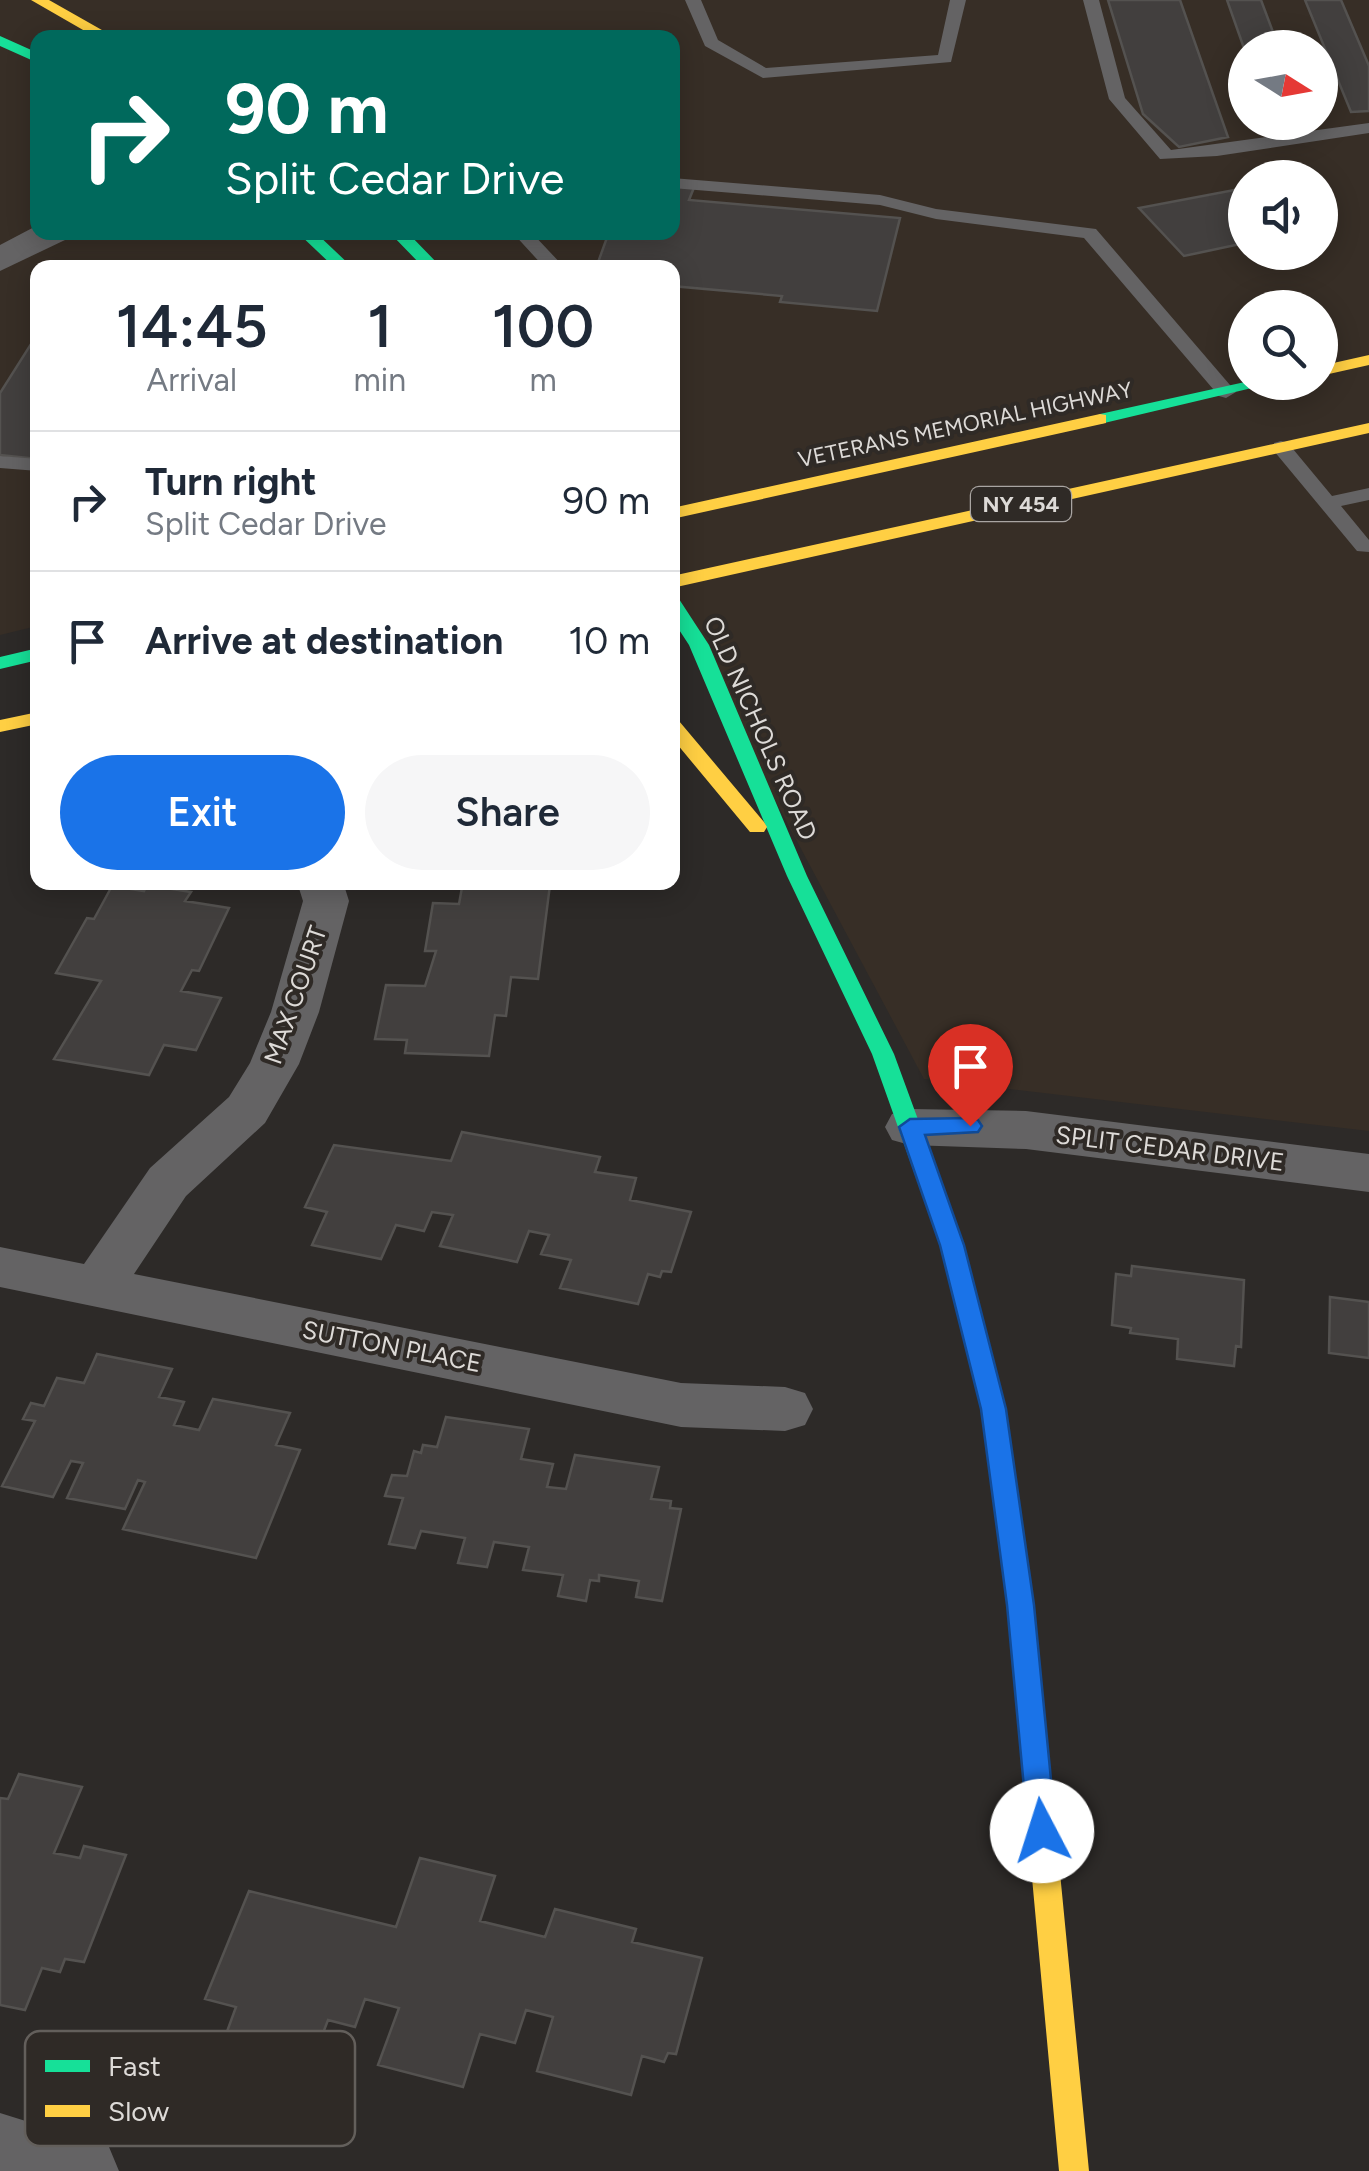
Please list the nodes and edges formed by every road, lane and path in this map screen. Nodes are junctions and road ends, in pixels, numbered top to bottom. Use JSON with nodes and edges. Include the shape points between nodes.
{"nodes":[{"id":1,"x":38,"y":0,"type":"edge"},
{"id":2,"x":693,"y":0,"type":"edge"},
{"id":3,"x":958,"y":0,"type":"edge"},
{"id":4,"x":1091,"y":0,"type":"edge"},
{"id":5,"x":95,"y":30,"type":"edge"},
{"id":6,"x":0,"y":40,"type":"edge"},
{"id":7,"x":30,"y":55,"type":"edge"},
{"id":8,"x":1369,"y":128,"type":"edge"},
{"id":9,"x":680,"y":183,"type":"edge"},
{"id":10,"x":37,"y":240,"type":"edge"},
{"id":11,"x":314,"y":240,"type":"edge"},
{"id":12,"x":405,"y":240,"type":"edge"},
{"id":13,"x":529,"y":240,"type":"edge"},
{"id":14,"x":0,"y":260,"type":"edge"},
{"id":15,"x":335,"y":260,"type":"edge"},
{"id":16,"x":426,"y":260,"type":"edge"},
{"id":17,"x":548,"y":260,"type":"edge"},
{"id":18,"x":1369,"y":360,"type":"edge"},
{"id":19,"x":1338,"y":367,"type":"edge"},
{"id":20,"x":1226,"y":392,"type":"joint"},
{"id":21,"x":1369,"y":428,"type":"edge"},
{"id":22,"x":1281,"y":447,"type":"junction"},
{"id":23,"x":0,"y":462,"type":"edge"},
{"id":24,"x":30,"y":464,"type":"edge"},
{"id":25,"x":1369,"y":494,"type":"edge"},
{"id":26,"x":1330,"y":502,"type":"junction"},
{"id":27,"x":680,"y":512,"type":"edge"},
{"id":28,"x":1369,"y":546,"type":"edge"},
{"id":29,"x":680,"y":580,"type":"edge"},
{"id":30,"x":680,"y":616,"type":"edge"},
{"id":31,"x":30,"y":656,"type":"edge"},
{"id":32,"x":0,"y":663,"type":"edge"},
{"id":33,"x":30,"y":720,"type":"edge"},
{"id":34,"x":0,"y":726,"type":"edge"},
{"id":35,"x":680,"y":735,"type":"edge"},
{"id":36,"x":797,"y":876,"type":"junction"},
{"id":37,"x":323,"y":890,"type":"edge"},
{"id":38,"x":910,"y":1127,"type":"junction"},
{"id":39,"x":1369,"y":1172,"type":"edge"},
{"id":40,"x":0,"y":1267,"type":"edge"},
{"id":41,"x":97,"y":1286,"type":"junction"},
{"id":42,"x":785,"y":1408,"type":"dead end"},
{"id":43,"x":0,"y":2146,"type":"edge"},
{"id":44,"x":85,"y":2171,"type":"edge"},
{"id":45,"x":1074,"y":2171,"type":"edge"}],
"edges":[{"from":1,"to":5,"type":"main road"},
{"from":2,"to":3,"type":"lane","via":[[711,43],[763,73],[945,58]]},
{"from":4,"to":8,"type":"lane","via":[[1117,99],[1166,155]]},
{"from":6,"to":7,"type":"main road"},
{"from":9,"to":20,"type":"lane","via":[[880,200],[1090,233]]},
{"from":10,"to":14,"type":"street"},
{"from":11,"to":15,"type":"main road"},
{"from":12,"to":16,"type":"main road"},
{"from":13,"to":17,"type":"lane"},
{"from":18,"to":19,"type":"main road"},
{"from":20,"to":27,"type":"main road","name":"VETERANS MEMORIAL HIGHWAY"},
{"from":21,"to":22,"type":"main road","number":"NY 454"},
{"from":22,"to":26,"type":"lane"},
{"from":22,"to":29,"type":"main road","number":"NY 454"},
{"from":23,"to":24,"type":"lane"},
{"from":25,"to":26,"type":"lane"},
{"from":26,"to":28,"type":"lane"},
{"from":30,"to":36,"type":"main road","name":"OLD NICHOLS ROAD"},
{"from":31,"to":32,"type":"main road"},
{"from":33,"to":34,"type":"main road"},
{"from":35,"to":36,"type":"main road","name":"OLD NICHOLS ROAD"},
{"from":36,"to":38,"type":"main road","name":"OLD NICHOLS ROAD","via":[[855,990]]},
{"from":37,"to":41,"type":"street","name":"MAX COURT","via":[[326,901],[274,1064],[247,1110],[168,1182]]},
{"from":38,"to":39,"type":"street","name":"SPLIT CEDAR DRIVE","via":[[1026,1130]]},
{"from":38,"to":45,"type":"main road","name":"OLD NICHOLS ROAD","via":[[952,1245],[993,1409],[1020,1605]]},
{"from":40,"to":41,"type":"street","name":"SUTTON PLACE"},
{"from":41,"to":42,"type":"street","name":"SUTTON PLACE","via":[[681,1404]]},
{"from":43,"to":44,"type":"street"}]}
